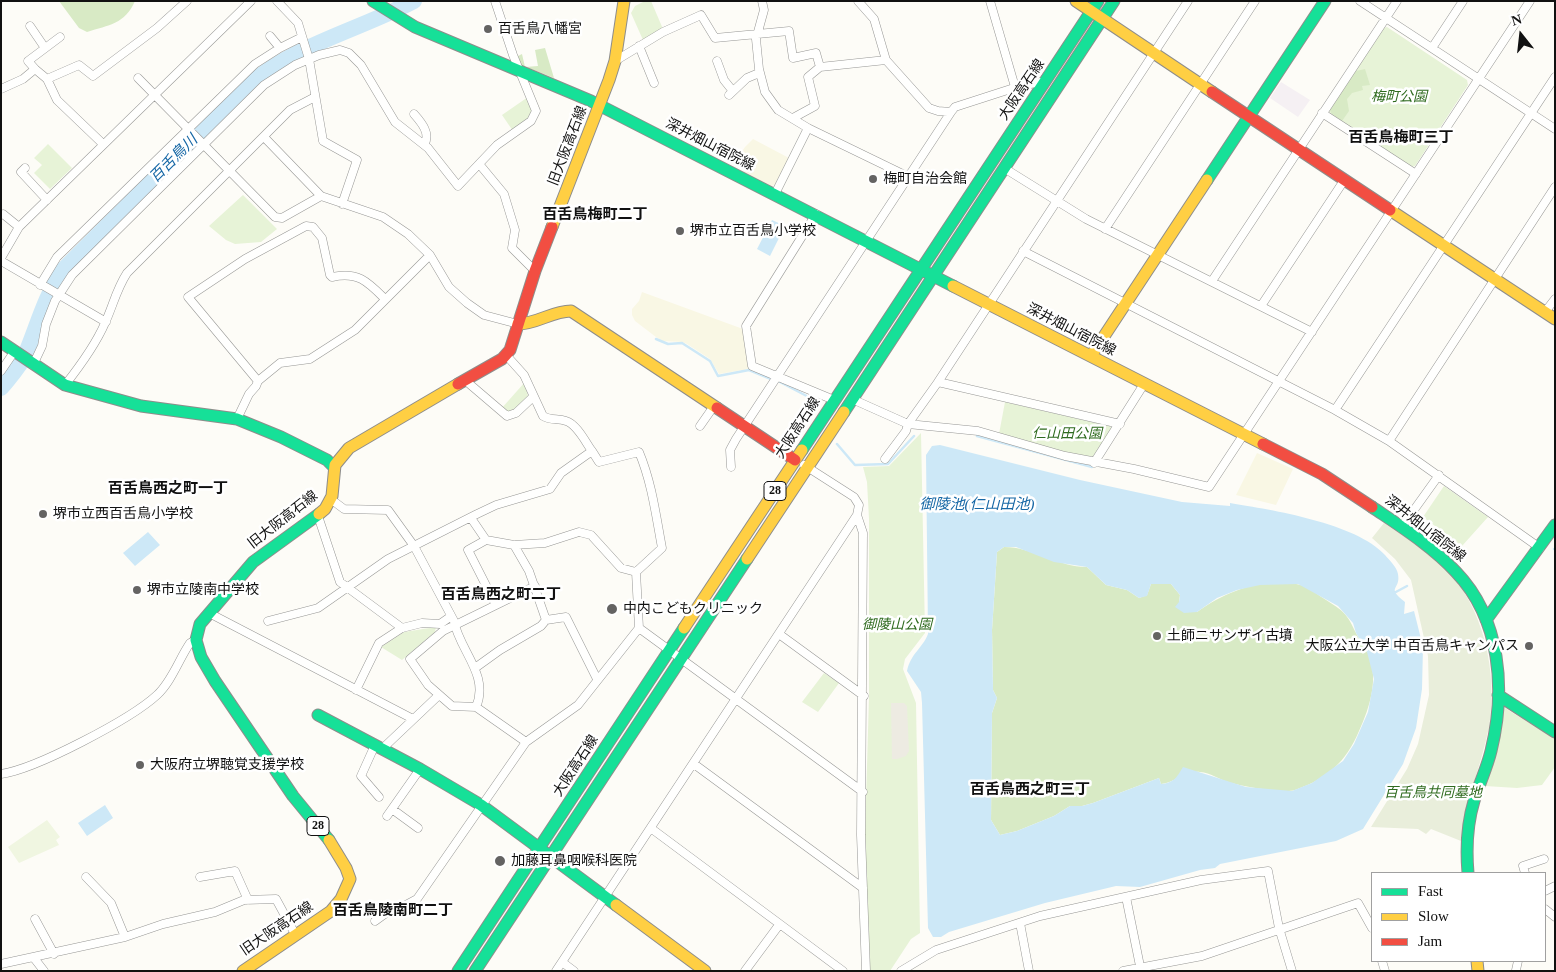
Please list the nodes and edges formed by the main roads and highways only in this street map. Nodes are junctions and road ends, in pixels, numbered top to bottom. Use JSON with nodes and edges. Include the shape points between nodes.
{"nodes":[{"id":1,"x":373,"y":1,"type":"edge"},
{"id":2,"x":624,"y":1,"type":"edge"},
{"id":3,"x":1076,"y":1,"type":"edge"},
{"id":4,"x":1114,"y":1,"type":"edge"},
{"id":5,"x":1325,"y":1,"type":"edge"},
{"id":6,"x":1095,"y":6,"type":"edge"},
{"id":7,"x":1103,"y":18,"type":"junction"},
{"id":8,"x":599,"y":106,"type":"junction"},
{"id":9,"x":1250,"y":116,"type":"junction"},
{"id":10,"x":920,"y":269,"type":"junction"},
{"id":11,"x":934,"y":275,"type":"junction"},
{"id":12,"x":1550,"y":315,"type":"edge"},
{"id":13,"x":518,"y":324,"type":"junction"},
{"id":14,"x":1,"y":342,"type":"edge"},
{"id":15,"x":1091,"y":356,"type":"junction"},
{"id":16,"x":795,"y":460,"type":"junction"},
{"id":17,"x":334,"y":467,"type":"junction"},
{"id":18,"x":1555,"y":525,"type":"edge"},
{"id":19,"x":1486,"y":620,"type":"junction"},
{"id":20,"x":1498,"y":695,"type":"junction"},
{"id":21,"x":318,"y":715,"type":"dead end"},
{"id":22,"x":1555,"y":732,"type":"edge"},
{"id":23,"x":540,"y":848,"type":"junction"},
{"id":24,"x":550,"y":856,"type":"junction"},
{"id":25,"x":1468,"y":872,"type":"edge"},
{"id":26,"x":246,"y":970,"type":"edge"},
{"id":27,"x":458,"y":971,"type":"edge"},
{"id":28,"x":475,"y":971,"type":"edge"},
{"id":29,"x":705,"y":971,"type":"edge"}],
"edges":[{"from":1,"to":8,"type":"main road","name":"深井畑山宿院線","via":[[400,19]]},
{"from":2,"to":8,"type":"main road","name":"旧大阪高石線","via":[[615,61]]},
{"from":3,"to":6,"type":"main road"},
{"from":4,"to":7,"type":"main road","name":"大阪高石線","number":"28"},
{"from":5,"to":9,"type":"main road"},
{"from":6,"to":7,"type":"main road"},
{"from":6,"to":10,"type":"main road","name":"大阪高石線","number":"28"},
{"from":7,"to":9,"type":"main road"},
{"from":7,"to":11,"type":"main road","name":"大阪高石線","number":"28"},
{"from":8,"to":10,"type":"main road","name":"深井畑山宿院線"},
{"from":8,"to":13,"type":"main road","name":"旧大阪高石線","via":[[535,271]]},
{"from":9,"to":12,"type":"main road"},
{"from":9,"to":15,"type":"main road"},
{"from":10,"to":11,"type":"main road","name":"深井畑山宿院線"},
{"from":10,"to":16,"type":"main road","name":"大阪高石線","number":"28"},
{"from":11,"to":15,"type":"main road","name":"深井畑山宿院線"},
{"from":11,"to":24,"type":"main road","name":"大阪高石線","number":"28"},
{"from":13,"to":16,"type":"main road","via":[[529,324],[559,310],[571,311]]},
{"from":13,"to":17,"type":"main road","name":"旧大阪高石線","via":[[506,356],[348,448]]},
{"from":14,"to":17,"type":"main road","via":[[65,385],[141,406],[237,419],[281,437],[327,460]]},
{"from":15,"to":19,"type":"main road","name":"深井畑山宿院線","via":[[1322,474],[1361,498],[1447,562],[1475,595]]},
{"from":16,"to":23,"type":"main road","name":"大阪高石線","number":"28"},
{"from":17,"to":26,"type":"main road","name":"旧大阪高石線","number":"28","via":[[332,500],[318,516],[259,557],[200,624],[196,640],[201,657],[215,681],[293,796],[326,834],[350,880],[331,911]]},
{"from":18,"to":19,"type":"main road"},
{"from":19,"to":20,"type":"main road","name":"深井畑山宿院線","via":[[1496,659]]},
{"from":20,"to":22,"type":"main road"},
{"from":20,"to":25,"type":"main road","name":"深井畑山宿院線","via":[[1491,751],[1470,815]]},
{"from":21,"to":23,"type":"main road","via":[[420,769]]},
{"from":23,"to":24,"type":"main road"},
{"from":23,"to":27,"type":"main road","name":"大阪高石線","number":"28"},
{"from":24,"to":28,"type":"main road","name":"大阪高石線","number":"28"},
{"from":24,"to":29,"type":"main road"}]}
